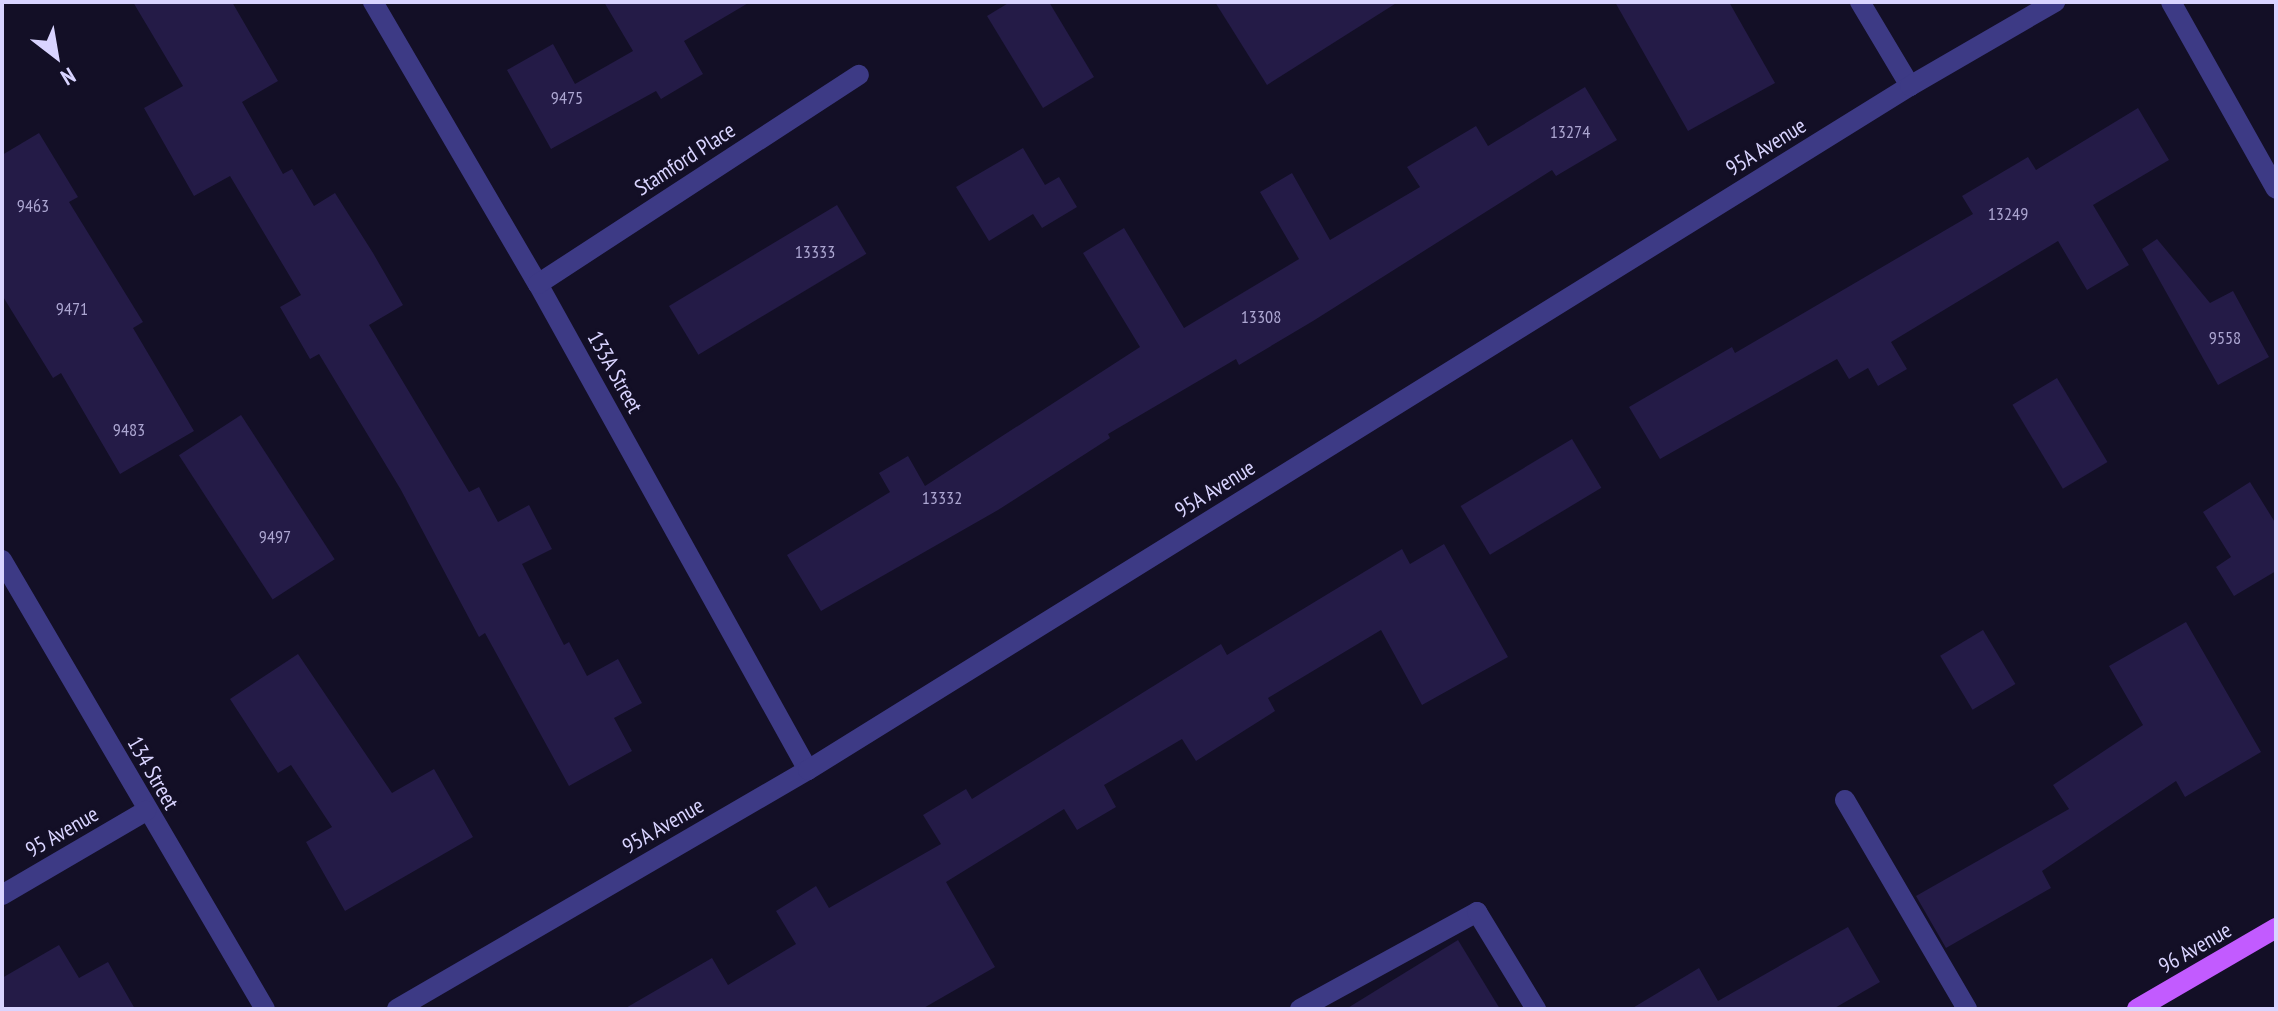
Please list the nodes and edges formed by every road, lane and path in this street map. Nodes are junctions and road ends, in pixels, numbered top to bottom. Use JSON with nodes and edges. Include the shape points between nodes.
{"nodes":[{"id":1,"x":373,"y":2,"type":"edge"},
{"id":2,"x":1860,"y":2,"type":"edge"},
{"id":3,"x":2055,"y":2,"type":"edge"},
{"id":4,"x":2171,"y":2,"type":"edge"},
{"id":5,"x":859,"y":75,"type":"dead end"},
{"id":6,"x":1910,"y":86,"type":"junction"},
{"id":7,"x":2276,"y":189,"type":"edge"},
{"id":8,"x":538,"y":284,"type":"junction"},
{"id":9,"x":2,"y":560,"type":"edge"},
{"id":10,"x":808,"y":770,"type":"junction"},
{"id":11,"x":1845,"y":800,"type":"dead end"},
{"id":12,"x":146,"y":811,"type":"junction"},
{"id":13,"x":2,"y":895,"type":"edge"},
{"id":14,"x":2276,"y":928,"type":"edge"},
{"id":15,"x":265,"y":1009,"type":"edge"},
{"id":16,"x":397,"y":1009,"type":"edge"},
{"id":17,"x":1300,"y":1009,"type":"edge"},
{"id":18,"x":1536,"y":1009,"type":"edge"},
{"id":19,"x":1967,"y":1009,"type":"edge"},
{"id":20,"x":2137,"y":1009,"type":"edge"}],
"edges":[{"from":1,"to":8,"type":"street","name":"133A Street"},
{"from":2,"to":6,"type":"street"},
{"from":3,"to":6,"type":"street","name":"95A Avenue"},
{"from":4,"to":7,"type":"street"},
{"from":5,"to":8,"type":"street","name":"Stamford Place"},
{"from":6,"to":10,"type":"street","name":"95A Avenue"},
{"from":8,"to":10,"type":"street","name":"133A Street"},
{"from":9,"to":12,"type":"street","name":"134 Street"},
{"from":10,"to":16,"type":"street","name":"95A Avenue"},
{"from":11,"to":19,"type":"street"},
{"from":12,"to":13,"type":"street","name":"95 Avenue"},
{"from":12,"to":15,"type":"street","name":"134 Street"},
{"from":14,"to":20,"type":"main road","name":"96 Avenue"},
{"from":17,"to":18,"type":"street","via":[[1477,912]]}]}
